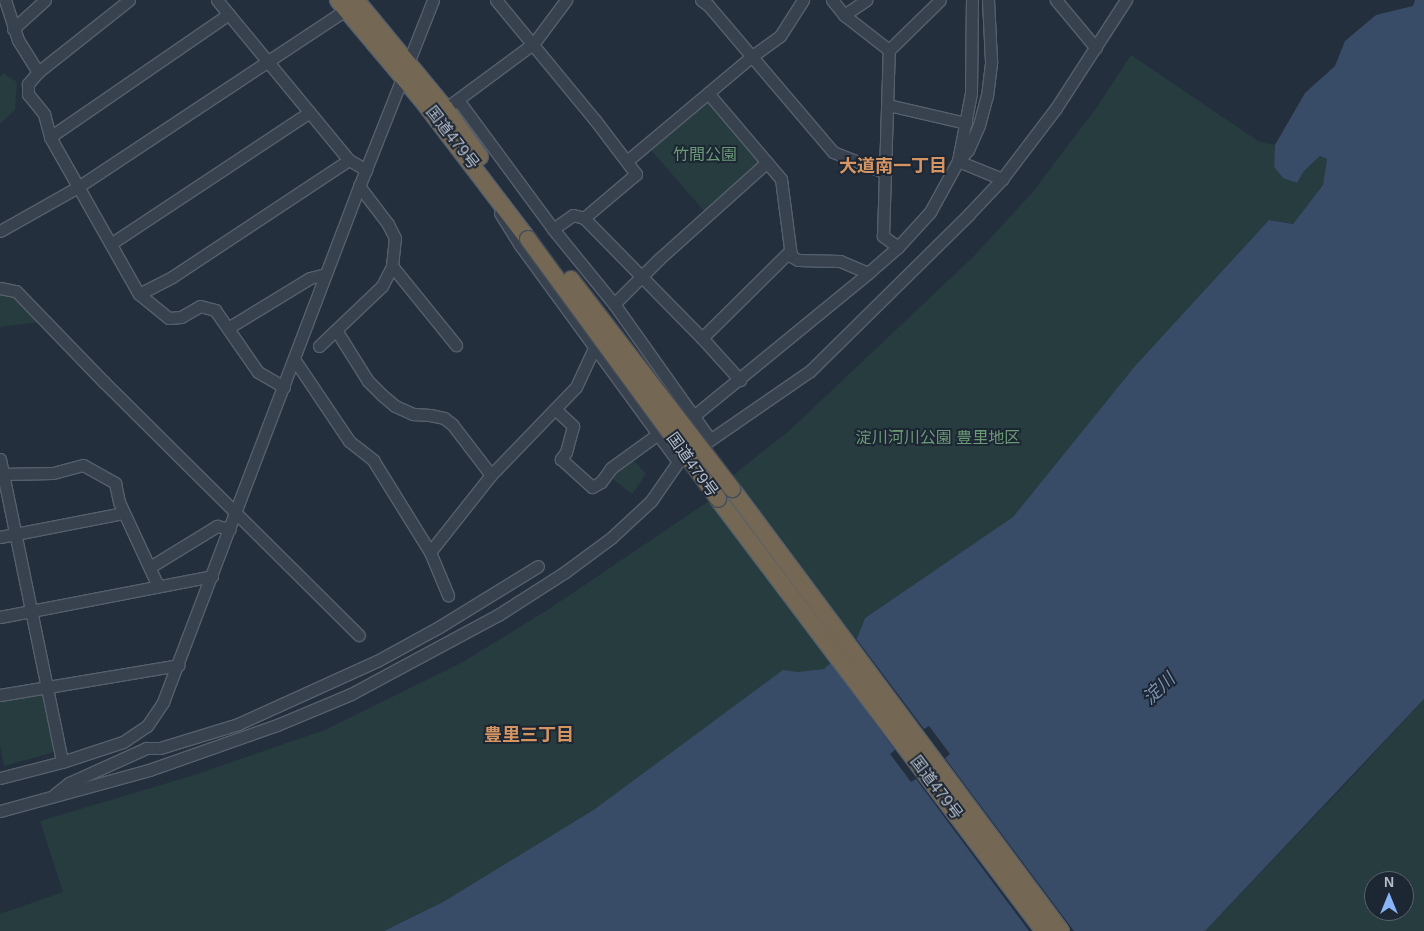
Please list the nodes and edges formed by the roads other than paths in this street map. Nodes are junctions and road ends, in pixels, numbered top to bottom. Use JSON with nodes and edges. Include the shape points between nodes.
{"nodes":[{"id":1,"x":5,"y":0,"type":"edge"},
{"id":2,"x":45,"y":0,"type":"edge"},
{"id":3,"x":129,"y":0,"type":"edge"},
{"id":4,"x":217,"y":0,"type":"edge"},
{"id":5,"x":433,"y":0,"type":"edge"},
{"id":6,"x":496,"y":0,"type":"edge"},
{"id":7,"x":566,"y":0,"type":"edge"},
{"id":8,"x":803,"y":0,"type":"edge"},
{"id":9,"x":832,"y":0,"type":"edge"},
{"id":10,"x":866,"y":0,"type":"edge"},
{"id":11,"x":940,"y":0,"type":"edge"},
{"id":12,"x":972,"y":0,"type":"edge"},
{"id":13,"x":988,"y":0,"type":"edge"},
{"id":14,"x":1056,"y":0,"type":"edge"},
{"id":15,"x":1126,"y":0,"type":"edge"},
{"id":16,"x":707,"y":2,"type":"edge"},
{"id":17,"x":354,"y":3,"type":"edge"},
{"id":18,"x":229,"y":14,"type":"junction"},
{"id":19,"x":844,"y":15,"type":"junction"},
{"id":20,"x":13,"y":29,"type":"junction"},
{"id":21,"x":534,"y":43,"type":"junction"},
{"id":22,"x":1096,"y":48,"type":"junction"},
{"id":23,"x":889,"y":50,"type":"junction"},
{"id":24,"x":750,"y":57,"type":"junction"},
{"id":25,"x":269,"y":61,"type":"junction"},
{"id":26,"x":404,"y":70,"type":"junction"},
{"id":27,"x":38,"y":72,"type":"junction"},
{"id":28,"x":708,"y":93,"type":"junction"},
{"id":29,"x":452,"y":104,"type":"junction"},
{"id":30,"x":888,"y":104,"type":"junction"},
{"id":31,"x":310,"y":112,"type":"junction"},
{"id":32,"x":966,"y":123,"type":"junction"},
{"id":33,"x":444,"y":127,"type":"junction"},
{"id":34,"x":50,"y":137,"type":"junction"},
{"id":35,"x":349,"y":160,"type":"junction"},
{"id":36,"x":627,"y":161,"type":"junction"},
{"id":37,"x":958,"y":161,"type":"junction"},
{"id":38,"x":767,"y":162,"type":"junction"},
{"id":39,"x":366,"y":170,"type":"junction"},
{"id":40,"x":884,"y":172,"type":"junction"},
{"id":41,"x":1002,"y":179,"type":"junction"},
{"id":42,"x":359,"y":186,"type":"junction"},
{"id":43,"x":78,"y":187,"type":"junction"},
{"id":44,"x":584,"y":218,"type":"junction"},
{"id":45,"x":0,"y":231,"type":"edge"},
{"id":46,"x":540,"y":235,"type":"junction"},
{"id":47,"x":112,"y":243,"type":"junction"},
{"id":48,"x":898,"y":247,"type":"junction"},
{"id":49,"x":790,"y":251,"type":"junction"},
{"id":50,"x":392,"y":266,"type":"junction"},
{"id":51,"x":868,"y":273,"type":"junction"},
{"id":52,"x":326,"y":274,"type":"junction"},
{"id":53,"x":641,"y":277,"type":"junction"},
{"id":54,"x":0,"y":288,"type":"edge"},
{"id":55,"x":139,"y":294,"type":"junction"},
{"id":56,"x":614,"y":304,"type":"junction"},
{"id":57,"x":228,"y":328,"type":"junction"},
{"id":58,"x":336,"y":330,"type":"junction"},
{"id":59,"x":702,"y":338,"type":"junction"},
{"id":60,"x":456,"y":345,"type":"dead end"},
{"id":61,"x":319,"y":346,"type":"dead end"},
{"id":62,"x":595,"y":346,"type":"junction"},
{"id":63,"x":294,"y":359,"type":"junction"},
{"id":64,"x":740,"y":380,"type":"junction"},
{"id":65,"x":284,"y":387,"type":"junction"},
{"id":66,"x":555,"y":409,"type":"junction"},
{"id":67,"x":693,"y":416,"type":"junction"},
{"id":68,"x":660,"y":437,"type":"junction"},
{"id":69,"x":710,"y":439,"type":"junction"},
{"id":70,"x":0,"y":459,"type":"edge"},
{"id":71,"x":678,"y":462,"type":"junction"},
{"id":72,"x":1,"y":474,"type":"edge"},
{"id":73,"x":491,"y":476,"type":"junction"},
{"id":74,"x":124,"y":512,"type":"junction"},
{"id":75,"x":236,"y":512,"type":"junction"},
{"id":76,"x":230,"y":529,"type":"junction"},
{"id":77,"x":14,"y":534,"type":"junction"},
{"id":78,"x":0,"y":537,"type":"edge"},
{"id":79,"x":430,"y":552,"type":"junction"},
{"id":80,"x":150,"y":566,"type":"junction"},
{"id":81,"x":538,"y":566,"type":"dead end"},
{"id":82,"x":212,"y":576,"type":"junction"},
{"id":83,"x":158,"y":586,"type":"junction"},
{"id":84,"x":448,"y":595,"type":"dead end"},
{"id":85,"x":30,"y":611,"type":"junction"},
{"id":86,"x":0,"y":617,"type":"edge"},
{"id":87,"x":360,"y":635,"type":"dead end"},
{"id":88,"x":179,"y":665,"type":"junction"},
{"id":89,"x":46,"y":687,"type":"junction"},
{"id":90,"x":0,"y":695,"type":"edge"},
{"id":91,"x":142,"y":731,"type":"junction"},
{"id":92,"x":146,"y":748,"type":"junction"},
{"id":93,"x":62,"y":762,"type":"junction"},
{"id":94,"x":0,"y":778,"type":"edge"},
{"id":95,"x":48,"y":798,"type":"junction"},
{"id":96,"x":0,"y":811,"type":"edge"},
{"id":97,"x":1044,"y":931,"type":"edge"},
{"id":98,"x":1061,"y":931,"type":"edge"}],
"edges":[{"from":1,"to":20,"type":"street"},
{"from":2,"to":20,"type":"street"},
{"from":3,"to":27,"type":"street"},
{"from":4,"to":18,"type":"street"},
{"from":5,"to":26,"type":"street"},
{"from":6,"to":21,"type":"street"},
{"from":7,"to":21,"type":"street"},
{"from":8,"to":24,"type":"street","via":[[780,36]]},
{"from":9,"to":19,"type":"street"},
{"from":10,"to":19,"type":"street"},
{"from":11,"to":23,"type":"street"},
{"from":12,"to":32,"type":"street","via":[[973,61]]},
{"from":13,"to":37,"type":"street","via":[[991,61],[987,96],[968,150]]},
{"from":14,"to":22,"type":"street"},
{"from":15,"to":22,"type":"street"},
{"from":16,"to":24,"type":"street"},
{"from":17,"to":25,"type":"street"},
{"from":17,"to":26,"type":"highway"},
{"from":18,"to":25,"type":"street"},
{"from":18,"to":34,"type":"street"},
{"from":19,"to":23,"type":"street"},
{"from":20,"to":27,"type":"street"},
{"from":21,"to":29,"type":"street"},
{"from":21,"to":36,"type":"street"},
{"from":22,"to":41,"type":"street"},
{"from":23,"to":30,"type":"street"},
{"from":24,"to":28,"type":"street"},
{"from":24,"to":40,"type":"street","via":[[833,152]]},
{"from":25,"to":31,"type":"street"},
{"from":25,"to":43,"type":"street"},
{"from":26,"to":29,"type":"highway"},
{"from":26,"to":33,"type":"highway","name":"国道479号"},
{"from":26,"to":39,"type":"street"},
{"from":27,"to":34,"type":"street","via":[[28,84],[28,94],[44,114]]},
{"from":28,"to":36,"type":"street"},
{"from":28,"to":38,"type":"street"},
{"from":29,"to":46,"type":"highway"},
{"from":30,"to":32,"type":"street"},
{"from":30,"to":40,"type":"street"},
{"from":31,"to":35,"type":"street"},
{"from":31,"to":47,"type":"street"},
{"from":32,"to":37,"type":"street"},
{"from":33,"to":46,"type":"highway","name":"国道479号"},
{"from":33,"to":62,"type":"street","via":[[520,245]]},
{"from":34,"to":43,"type":"street"},
{"from":35,"to":39,"type":"street"},
{"from":35,"to":55,"type":"street","via":[[172,277]]},
{"from":36,"to":44,"type":"street","via":[[636,174]]},
{"from":37,"to":41,"type":"street"},
{"from":37,"to":48,"type":"street","via":[[930,212]]},
{"from":38,"to":49,"type":"street","via":[[781,179]]},
{"from":38,"to":53,"type":"street"},
{"from":39,"to":42,"type":"street"},
{"from":40,"to":48,"type":"street","via":[[883,236]]},
{"from":41,"to":69,"type":"street","via":[[810,371]]},
{"from":42,"to":50,"type":"street","via":[[396,238]]},
{"from":42,"to":52,"type":"street"},
{"from":43,"to":45,"type":"street"},
{"from":43,"to":47,"type":"street"},
{"from":44,"to":46,"type":"street","via":[[573,215]]},
{"from":44,"to":53,"type":"street"},
{"from":46,"to":56,"type":"street"},
{"from":46,"to":97,"type":"highway","name":"国道479号","bridge":true,"via":[[712,492]]},
{"from":46,"to":98,"type":"highway","name":"国道479号","bridge":true},
{"from":47,"to":55,"type":"street"},
{"from":48,"to":51,"type":"street"},
{"from":49,"to":51,"type":"street","via":[[791,256],[798,260],[840,261]]},
{"from":49,"to":59,"type":"street"},
{"from":50,"to":58,"type":"street","via":[[382,286]]},
{"from":50,"to":60,"type":"street"},
{"from":51,"to":64,"type":"street"},
{"from":52,"to":57,"type":"street","via":[[310,278]]},
{"from":52,"to":63,"type":"street"},
{"from":53,"to":56,"type":"street"},
{"from":53,"to":59,"type":"street"},
{"from":54,"to":75,"type":"street","via":[[16,291]]},
{"from":55,"to":57,"type":"street","via":[[169,318],[181,317],[200,306],[215,310]]},
{"from":56,"to":67,"type":"street"},
{"from":57,"to":65,"type":"street","via":[[258,372]]},
{"from":58,"to":61,"type":"street"},
{"from":58,"to":73,"type":"street","via":[[368,381],[382,395],[395,406],[414,414],[430,414],[452,424]]},
{"from":59,"to":64,"type":"street"},
{"from":62,"to":66,"type":"street","via":[[576,388]]},
{"from":62,"to":68,"type":"street"},
{"from":63,"to":65,"type":"street"},
{"from":63,"to":79,"type":"street","via":[[349,441],[373,460]]},
{"from":64,"to":67,"type":"street"},
{"from":65,"to":75,"type":"street"},
{"from":66,"to":68,"type":"street","via":[[573,426],[561,459],[592,487],[601,482],[611,468]]},
{"from":66,"to":73,"type":"street"},
{"from":67,"to":68,"type":"street"},
{"from":67,"to":69,"type":"street"},
{"from":68,"to":71,"type":"street"},
{"from":69,"to":71,"type":"street"},
{"from":70,"to":72,"type":"street"},
{"from":71,"to":95,"type":"street","via":[[650,501],[611,538],[565,572],[498,615],[351,694],[277,725],[149,770]]},
{"from":72,"to":74,"type":"street","via":[[53,473],[83,464],[114,483]]},
{"from":72,"to":77,"type":"street"},
{"from":73,"to":79,"type":"street"},
{"from":74,"to":77,"type":"street"},
{"from":74,"to":80,"type":"street"},
{"from":75,"to":76,"type":"street"},
{"from":75,"to":87,"type":"street"},
{"from":76,"to":80,"type":"street","via":[[217,526]]},
{"from":76,"to":82,"type":"street"},
{"from":77,"to":78,"type":"street"},
{"from":77,"to":85,"type":"street"},
{"from":79,"to":84,"type":"street"},
{"from":80,"to":83,"type":"street"},
{"from":81,"to":92,"type":"street","via":[[440,628],[377,661],[238,724],[160,748]]},
{"from":82,"to":83,"type":"street"},
{"from":82,"to":88,"type":"street"},
{"from":83,"to":85,"type":"street"},
{"from":85,"to":86,"type":"street"},
{"from":85,"to":89,"type":"street"},
{"from":88,"to":89,"type":"street"},
{"from":88,"to":91,"type":"street","via":[[163,702]]},
{"from":89,"to":90,"type":"street"},
{"from":89,"to":93,"type":"street"},
{"from":91,"to":92,"type":"street"},
{"from":91,"to":93,"type":"street","via":[[123,742]]},
{"from":92,"to":95,"type":"street","via":[[69,783]]},
{"from":93,"to":94,"type":"street"},
{"from":95,"to":96,"type":"street"}]}
